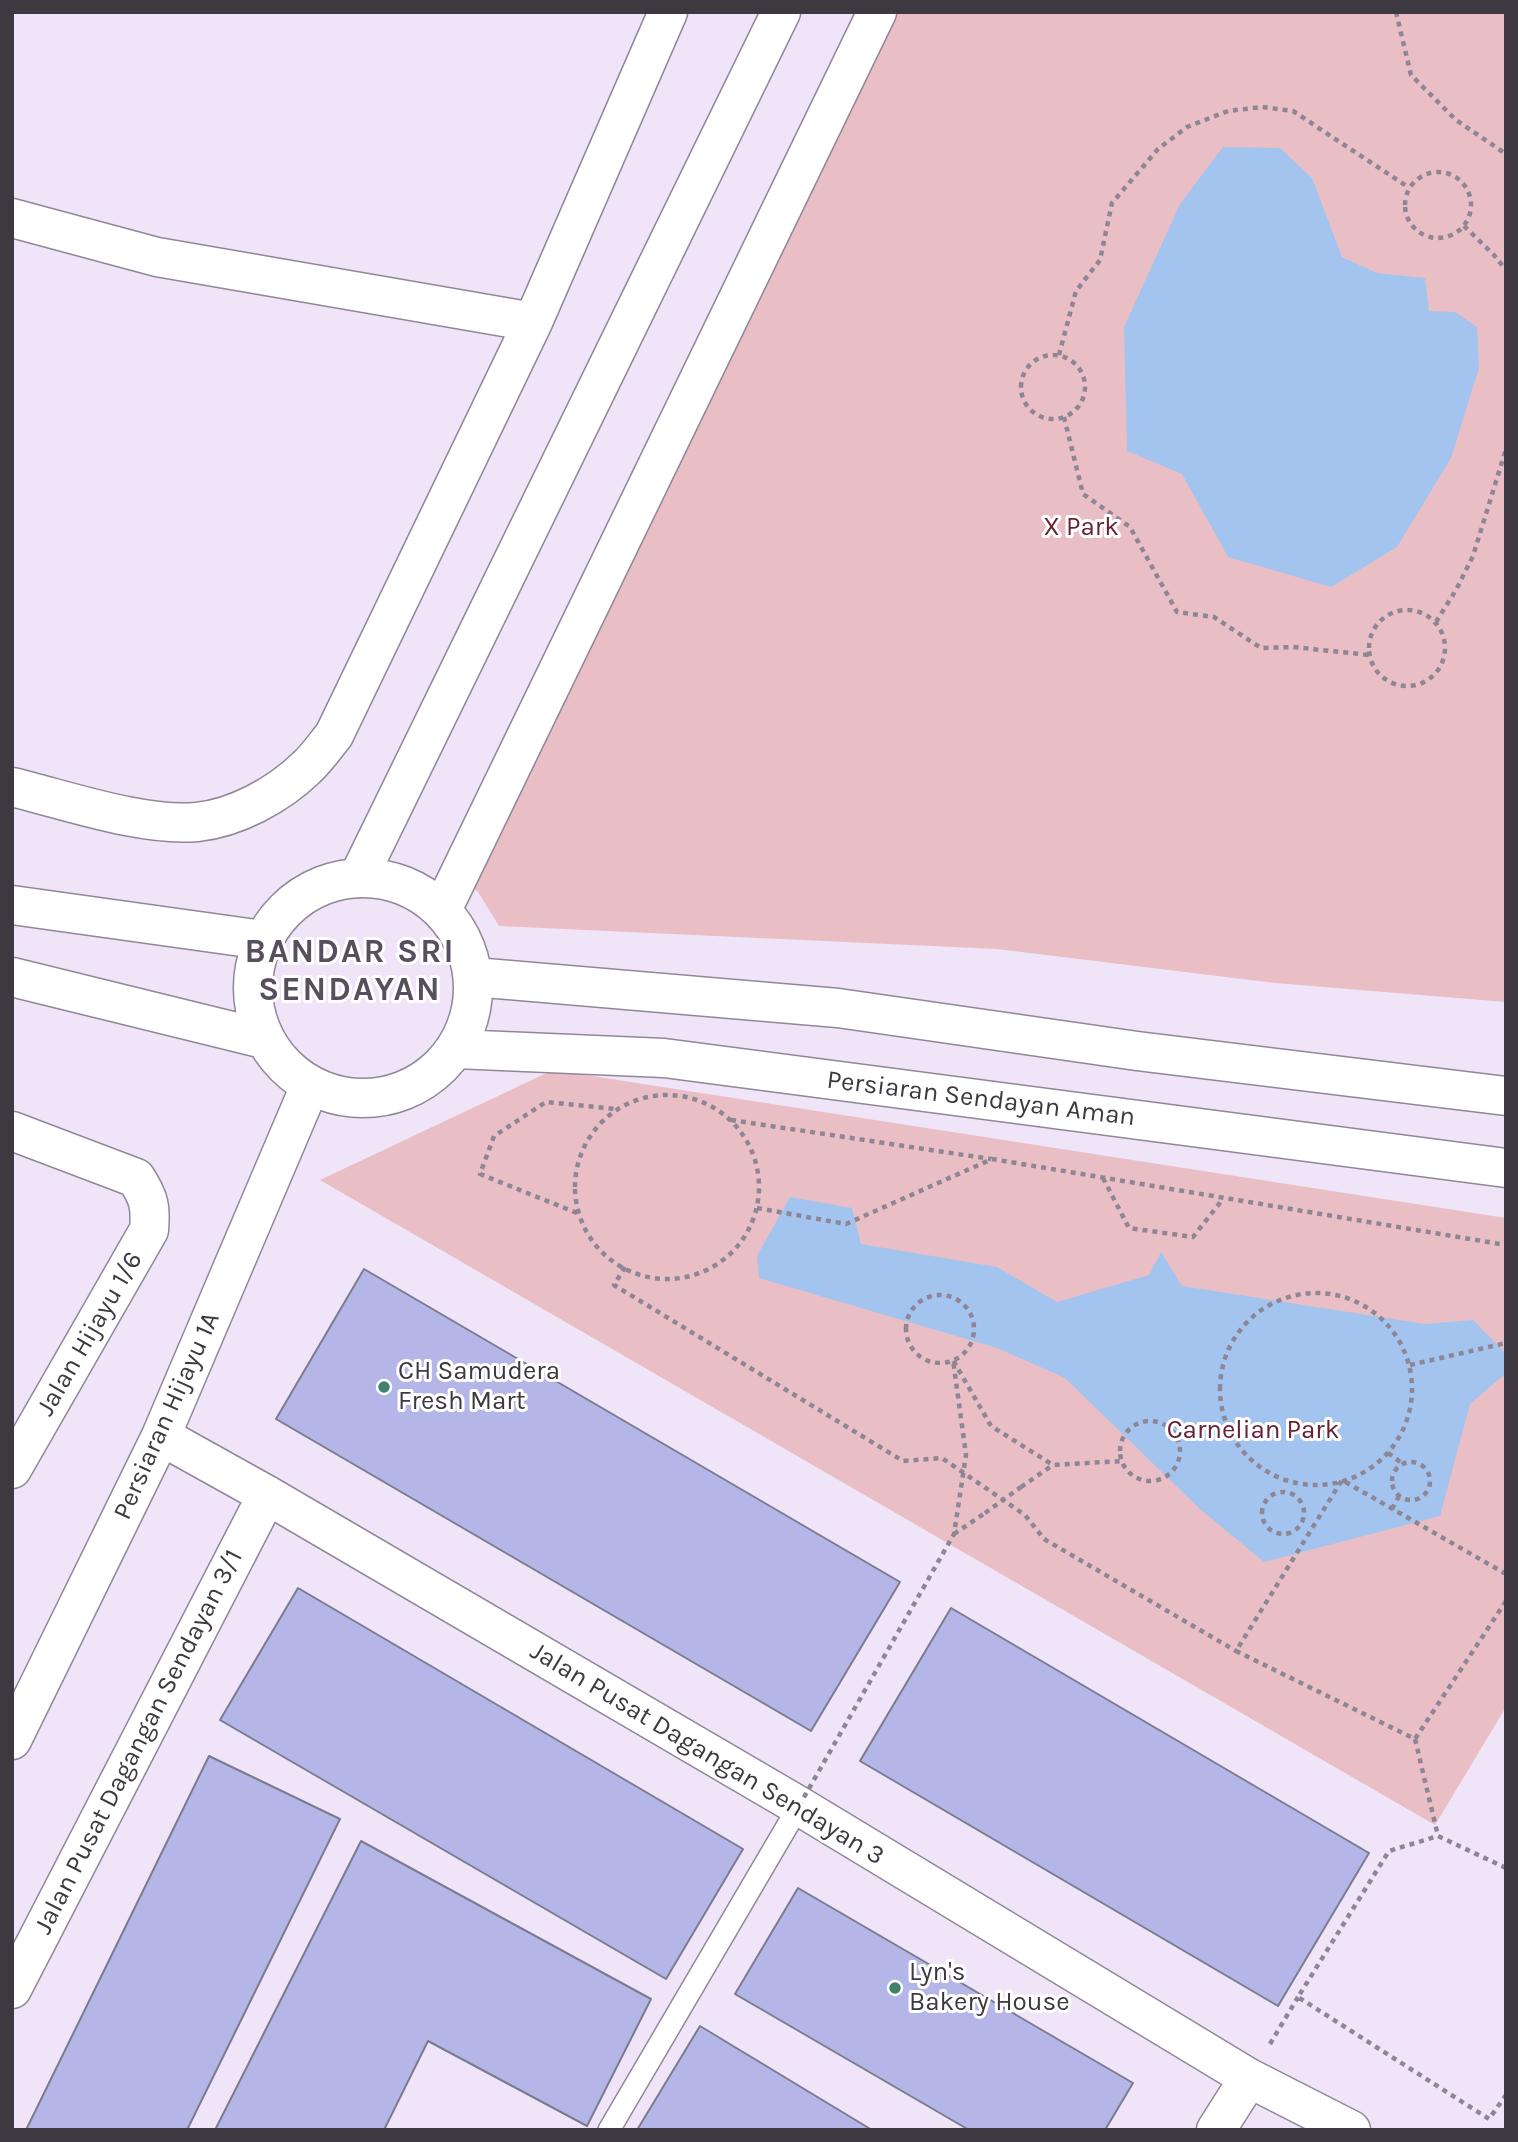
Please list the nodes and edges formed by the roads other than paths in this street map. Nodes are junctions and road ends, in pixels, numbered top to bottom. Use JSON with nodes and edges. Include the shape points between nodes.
{"nodes":[{"id":1,"x":668,"y":12,"type":"edge"},
{"id":2,"x":781,"y":12,"type":"edge"},
{"id":3,"x":877,"y":12,"type":"edge"},
{"id":4,"x":12,"y":218,"type":"edge"},
{"id":5,"x":533,"y":322,"type":"junction"},
{"id":6,"x":12,"y":787,"type":"edge"},
{"id":7,"x":358,"y":878,"type":"junction"},
{"id":8,"x":12,"y":905,"type":"edge"},
{"id":9,"x":442,"y":910,"type":"junction"},
{"id":10,"x":263,"y":940,"type":"junction"},
{"id":11,"x":12,"y":977,"type":"edge"},
{"id":12,"x":474,"y":977,"type":"junction"},
{"id":13,"x":264,"y":1039,"type":"junction"},
{"id":14,"x":456,"y":1049,"type":"junction"},
{"id":15,"x":310,"y":1086,"type":"junction"},
{"id":16,"x":1506,"y":1096,"type":"edge"},
{"id":17,"x":12,"y":1131,"type":"edge"},
{"id":18,"x":1506,"y":1168,"type":"edge"},
{"id":19,"x":161,"y":1436,"type":"junction"},
{"id":20,"x":12,"y":1469,"type":"edge"},
{"id":21,"x":267,"y":1495,"type":"junction"},
{"id":22,"x":12,"y":1740,"type":"edge"},
{"id":23,"x":799,"y":1806,"type":"junction"},
{"id":24,"x":12,"y":1989,"type":"edge"},
{"id":25,"x":1250,"y":2078,"type":"junction"},
{"id":26,"x":609,"y":2130,"type":"edge"},
{"id":27,"x":1216,"y":2130,"type":"edge"},
{"id":28,"x":1351,"y":2130,"type":"edge"}],
"edges":[{"from":1,"to":5,"type":"street"},
{"from":2,"to":7,"type":"street"},
{"from":3,"to":9,"type":"street"},
{"from":4,"to":5,"type":"street","via":[[158,257]]},
{"from":5,"to":6,"type":"street","via":[[334,735],[307,767],[277,791],[235,813],[197,822],[150,821]]},
{"from":7,"to":9,"type":"street","via":[[388,881],[417,892]]},
{"from":7,"to":10,"type":"street","via":[[319,887],[286,908]]},
{"from":8,"to":10,"type":"street"},
{"from":9,"to":12,"type":"street","via":[[468,952]]},
{"from":10,"to":13,"type":"street","via":[[253,972],[253,1007]]},
{"from":11,"to":13,"type":"street"},
{"from":12,"to":14,"type":"street","via":[[471,1015]]},
{"from":12,"to":16,"type":"street","via":[[838,1009]]},
{"from":13,"to":15,"type":"street","via":[[283,1065]]},
{"from":14,"to":15,"type":"street","via":[[433,1074],[405,1090],[373,1098],[340,1097]]},
{"from":14,"to":18,"type":"street","name":"Persiaran Sendayan Aman","via":[[664,1058]]},
{"from":15,"to":19,"type":"street","name":"Persiaran Hijayu 1A"},
{"from":17,"to":20,"type":"street","name":"Jalan Hijayu 1/6","via":[[136,1178],[148,1195],[151,1212],[149,1230]]},
{"from":19,"to":21,"type":"street","name":"Jalan Pusat Dagangan Sendayan 3"},
{"from":19,"to":22,"type":"street","name":"Persiaran Hijayu 1A"},
{"from":21,"to":23,"type":"street","name":"Jalan Pusat Dagangan Sendayan 3"},
{"from":21,"to":24,"type":"street","name":"Jalan Pusat Dagangan Sendayan 3/1"},
{"from":23,"to":25,"type":"street","name":"Jalan Pusat Dagangan Sendayan 3"},
{"from":23,"to":26,"type":"lane"},
{"from":25,"to":27,"type":"street"},
{"from":25,"to":28,"type":"street","name":"Jalan Pusat Dagangan Sendayan 3"}]}
